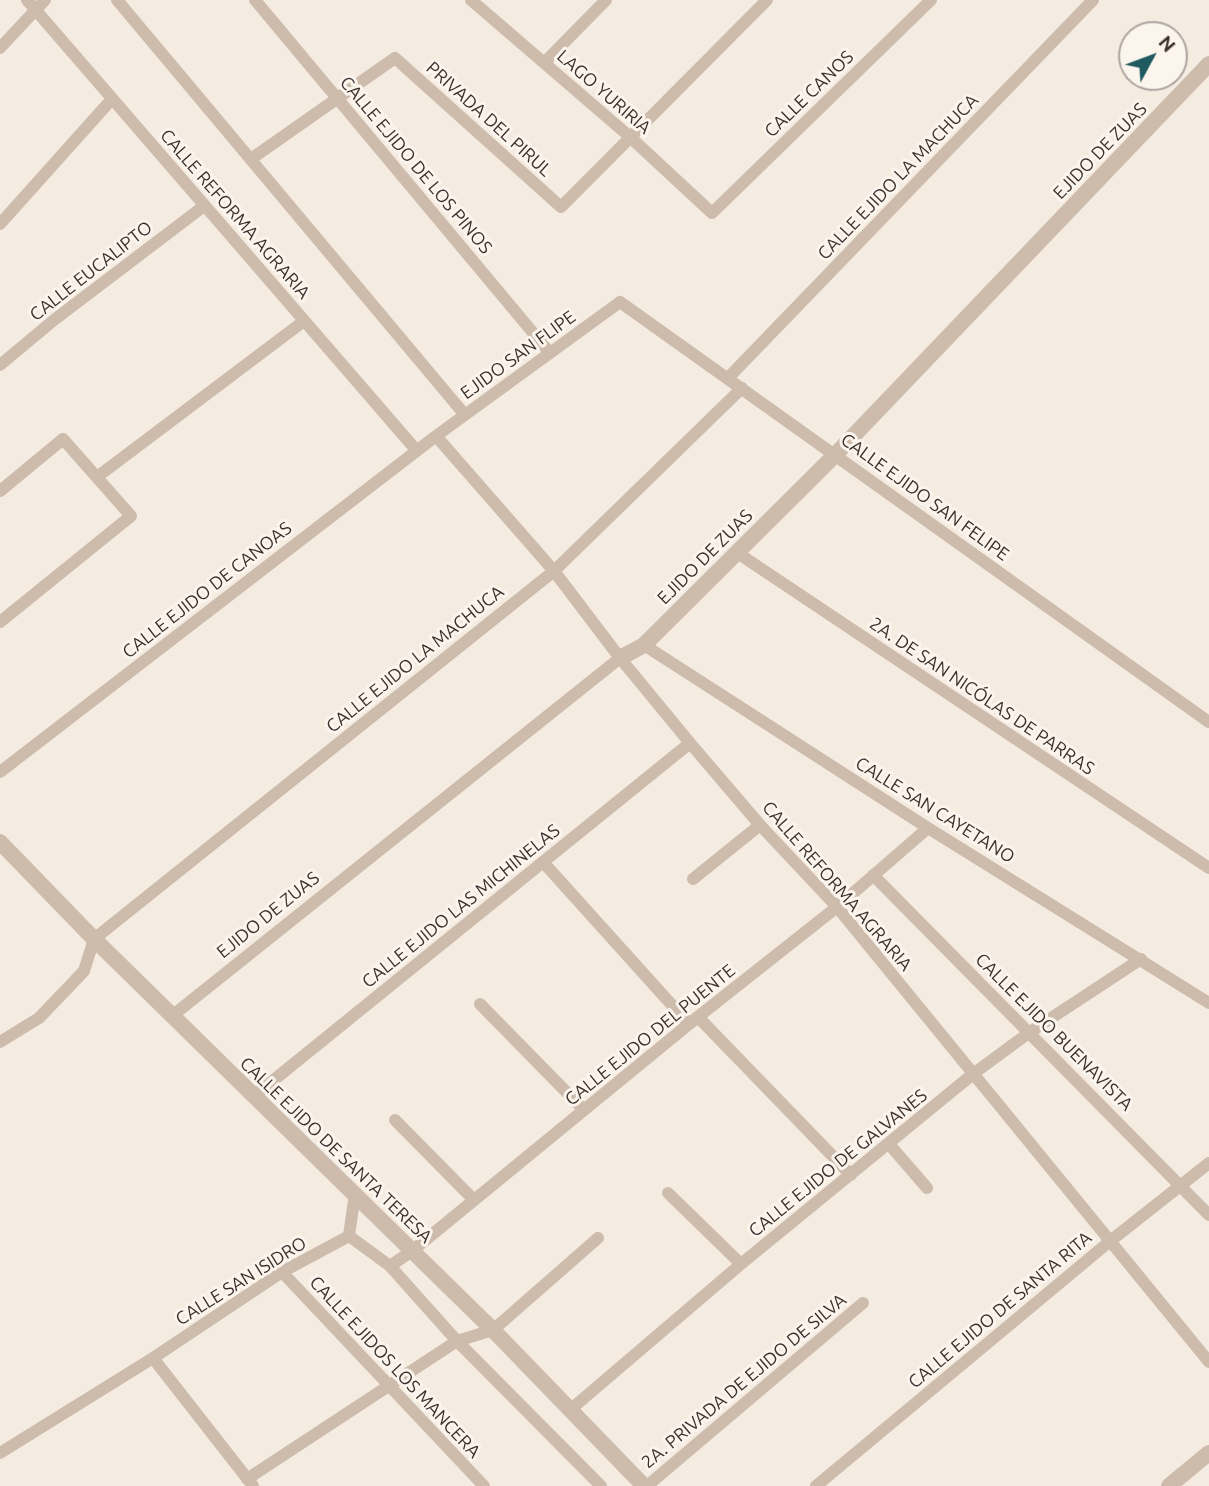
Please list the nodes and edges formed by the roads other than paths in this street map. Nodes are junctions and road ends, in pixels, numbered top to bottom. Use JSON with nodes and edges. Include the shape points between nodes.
{"nodes":[{"id":1,"x":45,"y":0,"type":"edge"},
{"id":2,"x":117,"y":0,"type":"edge"},
{"id":3,"x":255,"y":0,"type":"edge"},
{"id":4,"x":471,"y":0,"type":"edge"},
{"id":5,"x":606,"y":0,"type":"edge"},
{"id":6,"x":767,"y":0,"type":"edge"},
{"id":7,"x":931,"y":0,"type":"edge"},
{"id":8,"x":1093,"y":0,"type":"edge"},
{"id":9,"x":31,"y":5,"type":"edge"},
{"id":10,"x":0,"y":48,"type":"edge"},
{"id":11,"x":544,"y":63,"type":"junction"},
{"id":12,"x":1206,"y":73,"type":"edge"},
{"id":13,"x":337,"y":98,"type":"junction"},
{"id":14,"x":111,"y":99,"type":"junction"},
{"id":15,"x":629,"y":136,"type":"junction"},
{"id":16,"x":251,"y":159,"type":"junction"},
{"id":17,"x":204,"y":206,"type":"junction"},
{"id":18,"x":712,"y":213,"type":"joint"},
{"id":19,"x":0,"y":224,"type":"edge"},
{"id":20,"x":620,"y":302,"type":"joint"},
{"id":21,"x":304,"y":321,"type":"junction"},
{"id":22,"x":550,"y":353,"type":"junction"},
{"id":23,"x":0,"y":365,"type":"edge"},
{"id":24,"x":729,"y":378,"type":"junction"},
{"id":25,"x":742,"y":388,"type":"junction"},
{"id":26,"x":465,"y":415,"type":"junction"},
{"id":27,"x":436,"y":436,"type":"junction"},
{"id":28,"x":417,"y":451,"type":"junction"},
{"id":29,"x":836,"y":454,"type":"junction"},
{"id":30,"x":97,"y":477,"type":"junction"},
{"id":31,"x":0,"y":491,"type":"edge"},
{"id":32,"x":736,"y":552,"type":"junction"},
{"id":33,"x":554,"y":571,"type":"junction"},
{"id":34,"x":0,"y":622,"type":"edge"},
{"id":35,"x":644,"y":645,"type":"junction"},
{"id":36,"x":620,"y":658,"type":"junction"},
{"id":37,"x":1209,"y":722,"type":"edge"},
{"id":38,"x":690,"y":743,"type":"junction"},
{"id":39,"x":0,"y":772,"type":"edge"},
{"id":40,"x":760,"y":825,"type":"junction"},
{"id":41,"x":929,"y":828,"type":"junction"},
{"id":42,"x":0,"y":842,"type":"edge"},
{"id":43,"x":543,"y":862,"type":"junction"},
{"id":44,"x":1209,"y":868,"type":"edge"},
{"id":45,"x":873,"y":875,"type":"junction"},
{"id":46,"x":692,"y":879,"type":"dead end"},
{"id":47,"x":837,"y":908,"type":"junction"},
{"id":48,"x":94,"y":939,"type":"junction"},
{"id":49,"x":1141,"y":959,"type":"junction"},
{"id":50,"x":1209,"y":1003,"type":"edge"},
{"id":51,"x":480,"y":1004,"type":"dead end"},
{"id":52,"x":172,"y":1016,"type":"junction"},
{"id":53,"x":694,"y":1021,"type":"junction"},
{"id":54,"x":1030,"y":1032,"type":"junction"},
{"id":55,"x":0,"y":1042,"type":"edge"},
{"id":56,"x":973,"y":1074,"type":"junction"},
{"id":57,"x":254,"y":1096,"type":"junction"},
{"id":58,"x":584,"y":1110,"type":"junction"},
{"id":59,"x":395,"y":1120,"type":"dead end"},
{"id":60,"x":889,"y":1144,"type":"junction"},
{"id":61,"x":1209,"y":1163,"type":"edge"},
{"id":62,"x":851,"y":1175,"type":"junction"},
{"id":63,"x":1180,"y":1185,"type":"junction"},
{"id":64,"x":927,"y":1188,"type":"dead end"},
{"id":65,"x":355,"y":1193,"type":"junction"},
{"id":66,"x":668,"y":1193,"type":"dead end"},
{"id":67,"x":473,"y":1199,"type":"junction"},
{"id":68,"x":1209,"y":1215,"type":"edge"},
{"id":69,"x":349,"y":1236,"type":"junction"},
{"id":70,"x":598,"y":1238,"type":"dead end"},
{"id":71,"x":1109,"y":1242,"type":"junction"},
{"id":72,"x":412,"y":1251,"type":"junction"},
{"id":73,"x":741,"y":1265,"type":"junction"},
{"id":74,"x":390,"y":1266,"type":"junction"},
{"id":75,"x":282,"y":1272,"type":"junction"},
{"id":76,"x":863,"y":1303,"type":"dead end"},
{"id":77,"x":493,"y":1330,"type":"junction"},
{"id":78,"x":457,"y":1341,"type":"junction"},
{"id":79,"x":153,"y":1358,"type":"junction"},
{"id":80,"x":1209,"y":1362,"type":"edge"},
{"id":81,"x":389,"y":1386,"type":"junction"},
{"id":82,"x":570,"y":1410,"type":"junction"},
{"id":83,"x":0,"y":1453,"type":"edge"},
{"id":84,"x":1209,"y":1453,"type":"edge"},
{"id":85,"x":250,"y":1483,"type":"edge"},
{"id":86,"x":597,"y":1485,"type":"edge"},
{"id":87,"x":484,"y":1486,"type":"edge"},
{"id":88,"x":646,"y":1486,"type":"edge"},
{"id":89,"x":816,"y":1486,"type":"edge"},
{"id":90,"x":1169,"y":1486,"type":"edge"}],
"edges":[{"from":1,"to":9,"type":"street"},
{"from":2,"to":16,"type":"street"},
{"from":3,"to":13,"type":"street","name":"CALLE EJIDO DE LOS PINOS"},
{"from":4,"to":11,"type":"street","name":"LAGO YURIRIA"},
{"from":5,"to":11,"type":"street"},
{"from":6,"to":15,"type":"street"},
{"from":7,"to":18,"type":"street","name":"CALLE CANOS"},
{"from":8,"to":24,"type":"street","name":"CALLE EJIDO LA MACHUCA"},
{"from":9,"to":10,"type":"street"},
{"from":9,"to":14,"type":"street","name":"CALLE REFORMA AGRARIA"},
{"from":11,"to":15,"type":"street","name":"LAGO YURIRIA"},
{"from":12,"to":29,"type":"street","name":"EJIDO DE ZUAS"},
{"from":13,"to":15,"type":"street","name":"PRIVADA DEL PIRUL","via":[[395,58],[561,207]]},
{"from":13,"to":16,"type":"street"},
{"from":13,"to":22,"type":"street","name":"CALLE EJIDO DE LOS PINOS"},
{"from":14,"to":17,"type":"street","name":"CALLE REFORMA AGRARIA"},
{"from":14,"to":19,"type":"street"},
{"from":15,"to":18,"type":"street","name":"LAGO YURIRIA"},
{"from":16,"to":26,"type":"street"},
{"from":17,"to":21,"type":"street","name":"CALLE REFORMA AGRARIA"},
{"from":17,"to":23,"type":"street","name":"CALLE EUCALIPTO"},
{"from":20,"to":22,"type":"street","name":"EJIDO SAN FLIPE"},
{"from":20,"to":24,"type":"street","name":"CALLE EJIDO SAN FELIPE"},
{"from":21,"to":28,"type":"street","name":"CALLE REFORMA AGRARIA"},
{"from":21,"to":30,"type":"street"},
{"from":22,"to":26,"type":"street","name":"EJIDO SAN FLIPE"},
{"from":24,"to":25,"type":"street","name":"CALLE EJIDO SAN FELIPE"},
{"from":25,"to":29,"type":"street","name":"CALLE EJIDO SAN FELIPE"},
{"from":25,"to":33,"type":"street","name":"CALLE EJIDO LA MACHUCA"},
{"from":26,"to":27,"type":"street","name":"EJIDO SAN FLIPE"},
{"from":27,"to":28,"type":"street","name":"CALLE EJIDO DE CANOAS"},
{"from":27,"to":33,"type":"street","name":"CALLE REFORMA AGRARIA"},
{"from":28,"to":39,"type":"street","name":"CALLE EJIDO DE CANOAS"},
{"from":29,"to":32,"type":"street","name":"EJIDO DE ZUAS"},
{"from":29,"to":37,"type":"street","name":"CALLE EJIDO SAN FELIPE"},
{"from":30,"to":31,"type":"street","via":[[63,439]]},
{"from":30,"to":34,"type":"street","via":[[131,516]]},
{"from":32,"to":35,"type":"street","name":"EJIDO DE ZUAS"},
{"from":32,"to":44,"type":"street","name":"2A. DE SAN NICÓLAS DE PARRAS"},
{"from":33,"to":36,"type":"street","name":"CALLE REFORMA AGRARIA"},
{"from":33,"to":48,"type":"street","name":"CALLE EJIDO LA MACHUCA"},
{"from":35,"to":36,"type":"street","name":"EJIDO DE ZUAS"},
{"from":35,"to":41,"type":"street","name":"CALLE SAN CAYETANO"},
{"from":36,"to":38,"type":"street","name":"CALLE REFORMA AGRARIA"},
{"from":36,"to":52,"type":"street","name":"EJIDO DE ZUAS"},
{"from":38,"to":40,"type":"street","name":"CALLE REFORMA AGRARIA"},
{"from":38,"to":43,"type":"street","name":"CALLE EJIDO LAS MICHINELAS"},
{"from":40,"to":46,"type":"street"},
{"from":40,"to":47,"type":"street","name":"CALLE REFORMA AGRARIA"},
{"from":41,"to":45,"type":"street","name":"CALLE EJIDO DEL PUENTE"},
{"from":41,"to":49,"type":"street","name":"CALLE SAN CAYETANO"},
{"from":42,"to":48,"type":"street","name":"CALLE EJIDO DE SANTA TERESA"},
{"from":43,"to":53,"type":"street"},
{"from":43,"to":57,"type":"street","name":"CALLE EJIDO LAS MICHINELAS"},
{"from":45,"to":47,"type":"street","name":"CALLE EJIDO DEL PUENTE"},
{"from":45,"to":54,"type":"street","name":"CALLE EJIDO BUENAVISTA"},
{"from":47,"to":53,"type":"street","name":"CALLE EJIDO DEL PUENTE"},
{"from":47,"to":56,"type":"street","name":"CALLE REFORMA AGRARIA"},
{"from":48,"to":52,"type":"street","name":"CALLE EJIDO DE SANTA TERESA"},
{"from":48,"to":55,"type":"street","via":[[84,971],[39,1018]]},
{"from":49,"to":50,"type":"street","name":"CALLE SAN CAYETANO"},
{"from":49,"to":54,"type":"street","name":"CALLE EJIDO DE GALVANES"},
{"from":51,"to":58,"type":"street"},
{"from":52,"to":57,"type":"street","name":"CALLE EJIDO DE SANTA TERESA"},
{"from":53,"to":58,"type":"street","name":"CALLE EJIDO DEL PUENTE"},
{"from":53,"to":62,"type":"street"},
{"from":54,"to":56,"type":"street","name":"CALLE EJIDO DE GALVANES"},
{"from":54,"to":63,"type":"street","name":"CALLE EJIDO BUENAVISTA"},
{"from":56,"to":60,"type":"street","name":"CALLE EJIDO DE GALVANES"},
{"from":56,"to":71,"type":"street","name":"CALLE REFORMA AGRARIA"},
{"from":57,"to":65,"type":"street","name":"CALLE EJIDO DE SANTA TERESA"},
{"from":58,"to":67,"type":"street","name":"CALLE EJIDO DEL PUENTE"},
{"from":59,"to":67,"type":"street"},
{"from":60,"to":62,"type":"street","name":"CALLE EJIDO DE GALVANES"},
{"from":60,"to":64,"type":"street"},
{"from":61,"to":63,"type":"street","name":"CALLE EJIDO DE SANTA RITA"},
{"from":62,"to":73,"type":"street","name":"CALLE EJIDO DE GALVANES"},
{"from":63,"to":68,"type":"street","name":"CALLE EJIDO BUENAVISTA"},
{"from":63,"to":71,"type":"street","name":"CALLE EJIDO DE SANTA RITA"},
{"from":65,"to":69,"type":"street"},
{"from":65,"to":72,"type":"street","name":"CALLE EJIDO DE SANTA TERESA"},
{"from":66,"to":73,"type":"street"},
{"from":67,"to":72,"type":"street","name":"CALLE EJIDO DEL PUENTE"},
{"from":69,"to":74,"type":"street"},
{"from":69,"to":75,"type":"street","name":"CALLE SAN ISIDRO"},
{"from":70,"to":77,"type":"street"},
{"from":71,"to":80,"type":"street","name":"CALLE REFORMA AGRARIA"},
{"from":71,"to":89,"type":"street","name":"CALLE EJIDO DE SANTA RITA"},
{"from":72,"to":74,"type":"street","name":"CALLE EJIDO DEL PUENTE"},
{"from":72,"to":77,"type":"street","name":"CALLE EJIDO DE SANTA TERESA"},
{"from":73,"to":82,"type":"street","name":"CALLE EJIDO DE GALVANES"},
{"from":74,"to":78,"type":"street"},
{"from":75,"to":79,"type":"street","name":"CALLE SAN ISIDRO"},
{"from":75,"to":81,"type":"street","name":"CALLE EJIDOS LOS MANCERA"},
{"from":76,"to":88,"type":"street","name":"2A. PRIVADA DE EJIDO DE SILVA"},
{"from":77,"to":78,"type":"street"},
{"from":77,"to":82,"type":"street","name":"CALLE EJIDO DE SANTA TERESA"},
{"from":78,"to":81,"type":"street"},
{"from":78,"to":86,"type":"street"},
{"from":79,"to":83,"type":"street","name":"CALLE SAN ISIDRO"},
{"from":79,"to":85,"type":"street"},
{"from":81,"to":85,"type":"street"},
{"from":81,"to":87,"type":"street","name":"CALLE EJIDOS LOS MANCERA"},
{"from":82,"to":88,"type":"street","name":"CALLE EJIDO DE SANTA TERESA"},
{"from":84,"to":90,"type":"street"}]}
